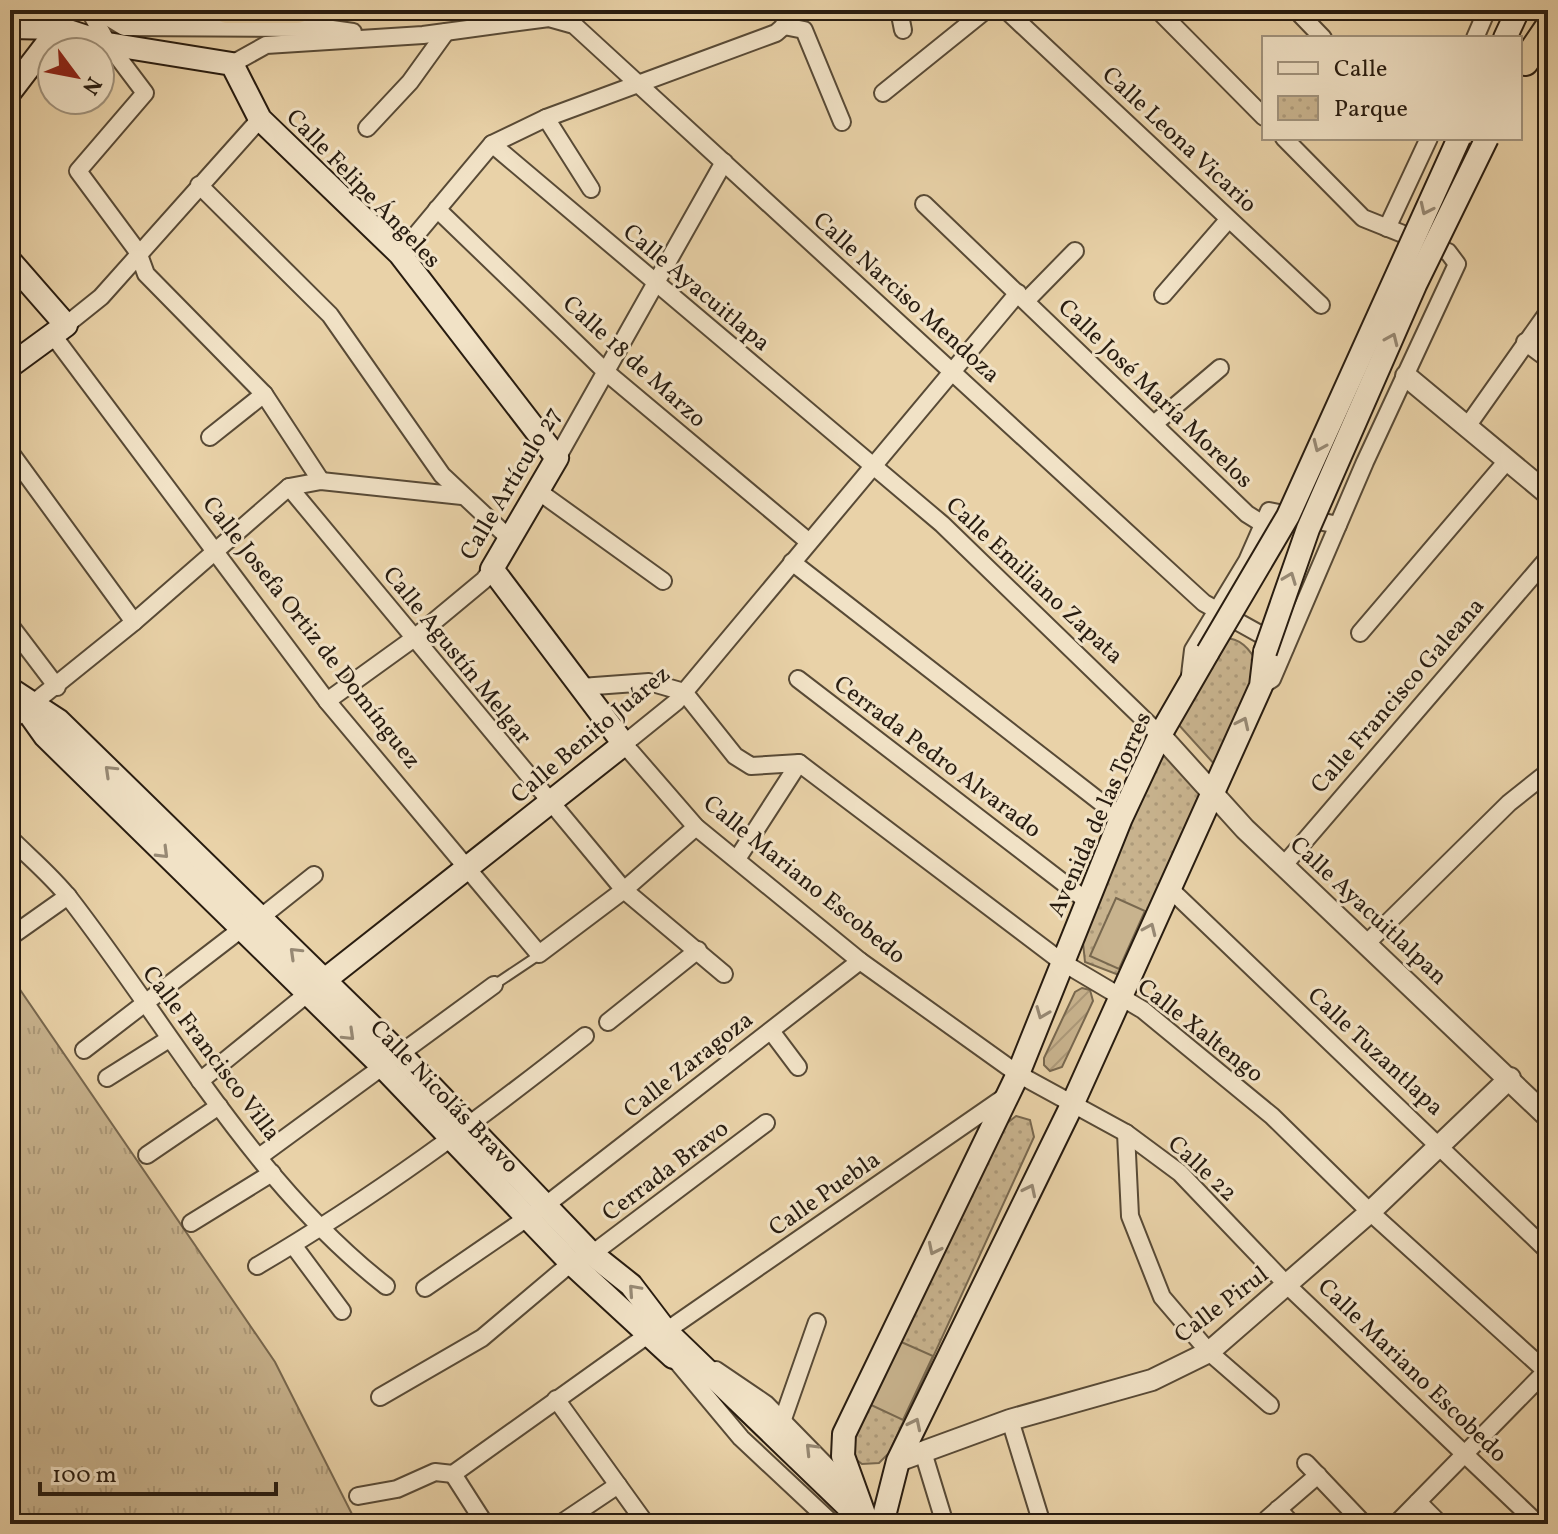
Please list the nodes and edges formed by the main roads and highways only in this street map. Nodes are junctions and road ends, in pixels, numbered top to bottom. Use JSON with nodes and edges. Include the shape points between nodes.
{"nodes":[{"id":1,"x":227,"y":10,"type":"edge"},
{"id":2,"x":297,"y":10,"type":"edge"},
{"id":3,"x":1518,"y":10,"type":"edge"},
{"id":4,"x":1548,"y":15,"type":"edge"},
{"id":5,"x":10,"y":27,"type":"edge"},
{"id":6,"x":59,"y":28,"type":"junction"},
{"id":7,"x":1548,"y":28,"type":"edge"},
{"id":8,"x":1506,"y":36,"type":"edge"},
{"id":9,"x":1522,"y":67,"type":"edge"},
{"id":10,"x":10,"y":92,"type":"edge"},
{"id":11,"x":1458,"y":140,"type":"edge"},
{"id":12,"x":1486,"y":140,"type":"edge"},
{"id":13,"x":10,"y":261,"type":"edge"},
{"id":14,"x":10,"y":366,"type":"edge"},
{"id":15,"x":557,"y":458,"type":"joint"},
{"id":16,"x":492,"y":569,"type":"joint"},
{"id":17,"x":21,"y":705,"type":"edge"},
{"id":18,"x":624,"y":744,"type":"joint"},
{"id":19,"x":316,"y":988,"type":"junction"},
{"id":20,"x":536,"y":1210,"type":"junction"},
{"id":21,"x":658,"y":1333,"type":"junction"},
{"id":22,"x":679,"y":1353,"type":"junction"},
{"id":23,"x":877,"y":1523,"type":"edge"},
{"id":24,"x":849,"y":1524,"type":"edge"}],
"edges":[{"from":1,"to":2,"type":"highway"},
{"from":3,"to":8,"type":"main road"},
{"from":4,"to":9,"type":"main road"},
{"from":5,"to":6,"type":"main road"},
{"from":6,"to":10,"type":"main road"},
{"from":6,"to":15,"type":"main road","name":"Calle Felipe Ángeles","via":[[108,44],[232,64],[260,119],[400,254]]},
{"from":7,"to":9,"type":"highway"},
{"from":11,"to":23,"type":"main road","name":"Avenida de las Torres","one_way":true,"bridge":true,"via":[[1288,516],[1160,735],[1013,1084],[844,1434],[843,1456],[856,1496]]},
{"from":23,"to":12,"type":"main road","one_way":true,"bridge":true,"via":[[898,1461],[1072,1105],[1261,686],[1314,515],[1415,285]]},
{"from":13,"to":14,"type":"main road","name":"Calle Josefa Ortiz de Domínguez","via":[[59,330]]},
{"from":15,"to":16,"type":"main road","name":"Calle Artículo 27"},
{"from":16,"to":18,"type":"main road","name":"Calle Mariano Escobedo"},
{"from":17,"to":19,"type":"main road","name":"Calle Nicolás Bravo","via":[[59,721]]},
{"from":18,"to":19,"type":"main road","name":"Calle Benito Juárez"},
{"from":19,"to":20,"type":"main road","name":"Calle Nicolás Bravo"},
{"from":20,"to":21,"type":"main road","name":"Calle Nicolás Bravo","via":[[571,1263]]},
{"from":21,"to":20,"type":"main road","name":"Calle Nicolás Bravo","one_way":true,"via":[[631,1285]]},
{"from":21,"to":22,"type":"main road","name":"Calle Nicolás Bravo"},
{"from":22,"to":23,"type":"main road","name":"Calle Nicolás Bravo"},
{"from":22,"to":24,"type":"main road","name":"Calle Nicolás Bravo"}]}
